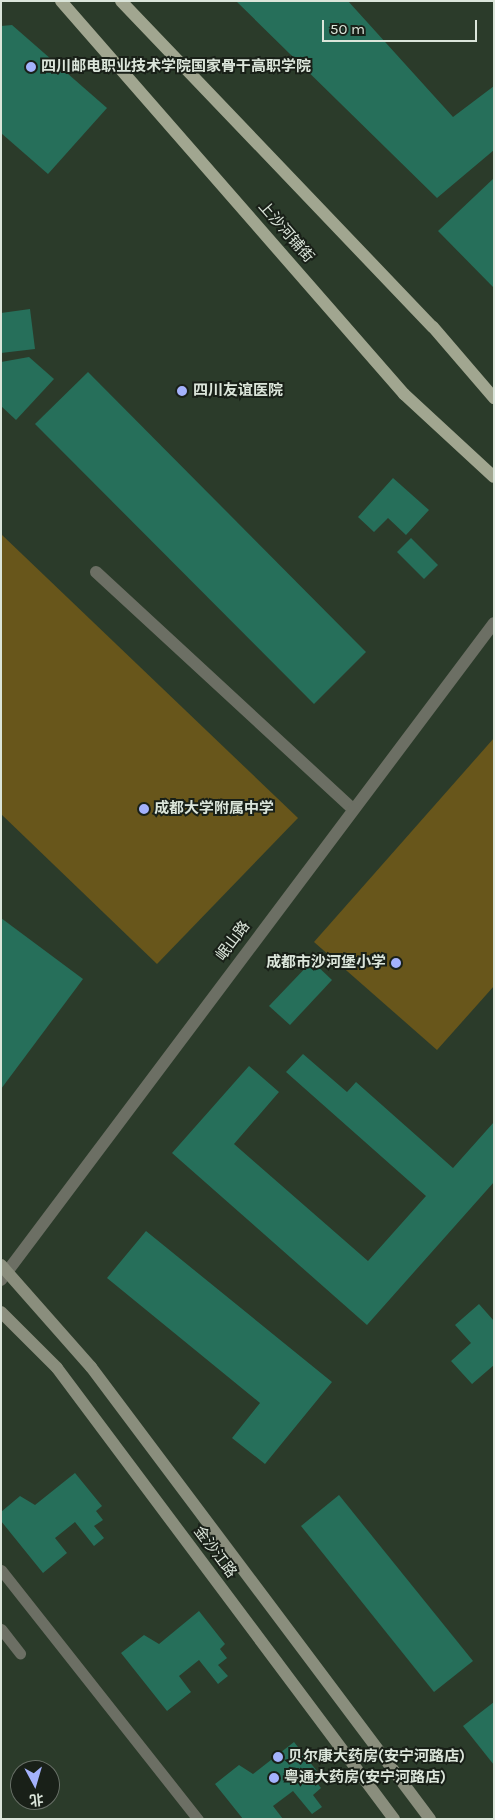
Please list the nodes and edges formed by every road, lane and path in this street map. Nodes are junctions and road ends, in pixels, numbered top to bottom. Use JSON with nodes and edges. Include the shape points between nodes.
{"nodes":[{"id":1,"x":61,"y":1,"type":"edge"},
{"id":2,"x":120,"y":1,"type":"edge"},
{"id":3,"x":494,"y":398,"type":"edge"},
{"id":4,"x":494,"y":477,"type":"edge"},
{"id":5,"x":96,"y":572,"type":"dead end"},
{"id":6,"x":494,"y":623,"type":"edge"},
{"id":7,"x":353,"y":809,"type":"junction"},
{"id":8,"x":4,"y":1266,"type":"edge"},
{"id":9,"x":1,"y":1280,"type":"edge"},
{"id":10,"x":1,"y":1312,"type":"edge"},
{"id":11,"x":1,"y":1570,"type":"edge"},
{"id":12,"x":1,"y":1629,"type":"edge"},
{"id":13,"x":20,"y":1653,"type":"dead end"},
{"id":14,"x":198,"y":1819,"type":"edge"},
{"id":15,"x":394,"y":1819,"type":"edge"},
{"id":16,"x":430,"y":1819,"type":"edge"}],
"edges":[{"from":1,"to":4,"type":"main road","name":"上沙河铺街","via":[[404,394]]},
{"from":2,"to":3,"type":"main road","via":[[433,326]]},
{"from":5,"to":7,"type":"street"},
{"from":6,"to":7,"type":"street","name":"岷山路"},
{"from":7,"to":8,"type":"street","name":"岷山路"},
{"from":8,"to":9,"type":"street","name":"岷山路"},
{"from":8,"to":16,"type":"street","via":[[91,1367]]},
{"from":10,"to":15,"type":"street","name":"金沙江路","via":[[57,1368]]},
{"from":11,"to":14,"type":"lane"},
{"from":12,"to":13,"type":"lane"}]}
